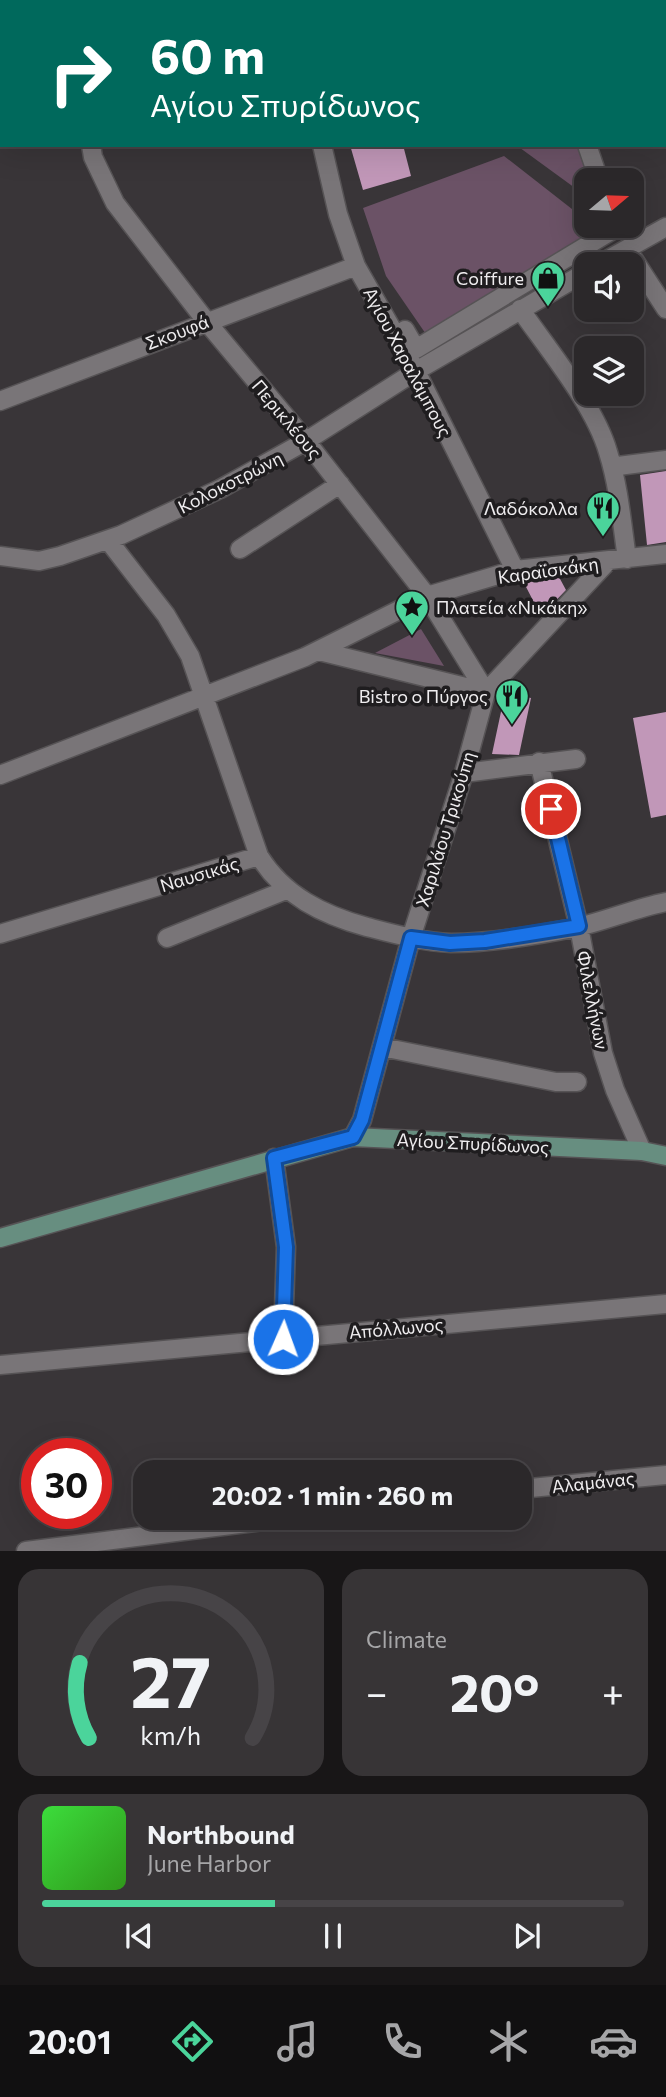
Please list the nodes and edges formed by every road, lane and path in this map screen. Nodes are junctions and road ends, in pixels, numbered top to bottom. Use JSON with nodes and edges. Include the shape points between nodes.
{"nodes":[{"id":1,"x":91,"y":147,"type":"edge"},
{"id":2,"x":322,"y":147,"type":"edge"},
{"id":3,"x":330,"y":147,"type":"edge"},
{"id":4,"x":588,"y":147,"type":"edge"},
{"id":5,"x":595,"y":168,"type":"edge"},
{"id":6,"x":666,"y":226,"type":"edge"},
{"id":7,"x":599,"y":238,"type":"edge"},
{"id":8,"x":626,"y":249,"type":"junction"},
{"id":9,"x":621,"y":252,"type":"edge"},
{"id":10,"x":356,"y":266,"type":"junction"},
{"id":11,"x":574,"y":279,"type":"edge"},
{"id":12,"x":520,"y":309,"type":"junction"},
{"id":13,"x":666,"y":309,"type":"edge"},
{"id":14,"x":206,"y":321,"type":"junction"},
{"id":15,"x":415,"y":370,"type":"junction"},
{"id":16,"x":0,"y":401,"type":"edge"},
{"id":17,"x":306,"y":441,"type":"junction"},
{"id":18,"x":666,"y":460,"type":"edge"},
{"id":19,"x":618,"y":466,"type":"dead end"},
{"id":20,"x":340,"y":484,"type":"junction"},
{"id":21,"x":108,"y":540,"type":"junction"},
{"id":22,"x":240,"y":549,"type":"dead end"},
{"id":23,"x":666,"y":554,"type":"edge"},
{"id":24,"x":0,"y":556,"type":"edge"},
{"id":25,"x":627,"y":559,"type":"junction"},
{"id":26,"x":608,"y":561,"type":"junction"},
{"id":27,"x":515,"y":570,"type":"junction"},
{"id":28,"x":427,"y":596,"type":"junction"},
{"id":29,"x":318,"y":651,"type":"junction"},
{"id":30,"x":486,"y":692,"type":"junction"},
{"id":31,"x":203,"y":698,"type":"junction"},
{"id":32,"x":576,"y":759,"type":"dead end"},
{"id":33,"x":539,"y":762,"type":"junction"},
{"id":34,"x":464,"y":773,"type":"junction"},
{"id":35,"x":0,"y":775,"type":"edge"},
{"id":36,"x":259,"y":856,"type":"junction"},
{"id":37,"x":286,"y":890,"type":"junction"},
{"id":38,"x":665,"y":907,"type":"edge"},
{"id":39,"x":579,"y":926,"type":"junction"},
{"id":40,"x":0,"y":934,"type":"edge"},
{"id":41,"x":167,"y":938,"type":"dead end"},
{"id":42,"x":411,"y":938,"type":"junction"},
{"id":43,"x":382,"y":1047,"type":"junction"},
{"id":44,"x":577,"y":1082,"type":"dead end"},
{"id":45,"x":353,"y":1137,"type":"junction"},
{"id":46,"x":642,"y":1151,"type":"junction"},
{"id":47,"x":666,"y":1156,"type":"edge"},
{"id":48,"x":274,"y":1158,"type":"junction"},
{"id":49,"x":0,"y":1238,"type":"edge"},
{"id":50,"x":666,"y":1304,"type":"edge"},
{"id":51,"x":283,"y":1339,"type":"junction"},
{"id":52,"x":0,"y":1365,"type":"edge"},
{"id":53,"x":666,"y":1475,"type":"edge"},
{"id":54,"x":532,"y":1488,"type":"edge"},
{"id":55,"x":192,"y":1530,"type":"edge"},
{"id":56,"x":26,"y":1551,"type":"edge"}],
"edges":[{"from":1,"to":14,"type":"street","name":"Περικλέους","via":[[115,203]]},
{"from":2,"to":10,"type":"street","name":"Αγίου Χαραλάμπους"},
{"from":3,"to":7,"type":"street","via":[[367,265],[416,349]]},
{"from":4,"to":5,"type":"street"},
{"from":6,"to":8,"type":"street"},
{"from":8,"to":9,"type":"street"},
{"from":8,"to":13,"type":"street"},
{"from":10,"to":14,"type":"street","name":"Σκουφά"},
{"from":10,"to":15,"type":"street","name":"Αγίου Χαραλάμπους"},
{"from":11,"to":12,"type":"street","name":"Κολοκοτρώνη"},
{"from":12,"to":15,"type":"street","name":"Κολοκοτρώνη"},
{"from":12,"to":25,"type":"street","via":[[593,416],[608,451]]},
{"from":14,"to":16,"type":"street","name":"Σκουφά"},
{"from":14,"to":17,"type":"street","name":"Περικλέους"},
{"from":15,"to":17,"type":"street","name":"Κολοκοτρώνη"},
{"from":15,"to":27,"type":"street","name":"Αγίου Χαραλάμπους"},
{"from":17,"to":20,"type":"street","name":"Περικλέους"},
{"from":17,"to":21,"type":"street","name":"Κολοκοτρώνη","via":[[220,489]]},
{"from":18,"to":19,"type":"street"},
{"from":20,"to":22,"type":"street"},
{"from":20,"to":28,"type":"street","name":"Περικλέους"},
{"from":21,"to":24,"type":"street","name":"Κολοκοτρώνη","via":[[39,561]]},
{"from":21,"to":31,"type":"street","via":[[166,615],[190,656]]},
{"from":23,"to":25,"type":"street","name":"Καραϊσκάκη"},
{"from":25,"to":26,"type":"street","name":"Καραϊσκάκη"},
{"from":26,"to":27,"type":"street","name":"Καραϊσκάκη"},
{"from":26,"to":30,"type":"street","name":"Χαριλάου Τρικούπη"},
{"from":27,"to":28,"type":"street","name":"Καραϊσκάκη"},
{"from":28,"to":29,"type":"street","name":"Καραϊσκάκη"},
{"from":28,"to":30,"type":"street","name":"Περικλέους"},
{"from":29,"to":30,"type":"street"},
{"from":29,"to":31,"type":"street","name":"Καραϊσκάκη"},
{"from":30,"to":34,"type":"street","name":"Χαριλάου Τρικούπη"},
{"from":31,"to":35,"type":"street","name":"Καραϊσκάκη"},
{"from":31,"to":36,"type":"street"},
{"from":32,"to":33,"type":"street"},
{"from":33,"to":34,"type":"street"},
{"from":33,"to":39,"type":"street","name":"Φιλελλήνων"},
{"from":34,"to":42,"type":"street","name":"Χαριλάου Τρικούπη"},
{"from":36,"to":37,"type":"street","name":"Ναυσικάς"},
{"from":36,"to":40,"type":"street","name":"Ναυσικάς"},
{"from":37,"to":41,"type":"street"},
{"from":37,"to":42,"type":"street","name":"Ναυσικάς","via":[[335,919]]},
{"from":38,"to":39,"type":"street","name":"Ναυσικάς"},
{"from":39,"to":42,"type":"street","name":"Ναυσικάς","via":[[485,941]]},
{"from":39,"to":46,"type":"street","name":"Φιλελλήνων","via":[[603,1052]]},
{"from":42,"to":43,"type":"street","name":"Χαριλάου Τρικούπη"},
{"from":43,"to":44,"type":"street","via":[[556,1082]]},
{"from":43,"to":45,"type":"street","name":"Χαριλάου Τρικούπη"},
{"from":45,"to":46,"type":"street","name":"Αγίου Σπυρίδωνος"},
{"from":45,"to":48,"type":"street","name":"Αγίου Σπυρίδωνος"},
{"from":46,"to":47,"type":"street","name":"Αγίου Σπυρίδωνος"},
{"from":48,"to":49,"type":"street","name":"Αγίου Σπυρίδωνος"},
{"from":48,"to":51,"type":"street","via":[[286,1247]]},
{"from":50,"to":51,"type":"street","name":"Απόλλωνος"},
{"from":51,"to":52,"type":"street","name":"Απόλλωνος"},
{"from":53,"to":54,"type":"street","name":"Αλαμάνας"},
{"from":55,"to":56,"type":"street"}]}
